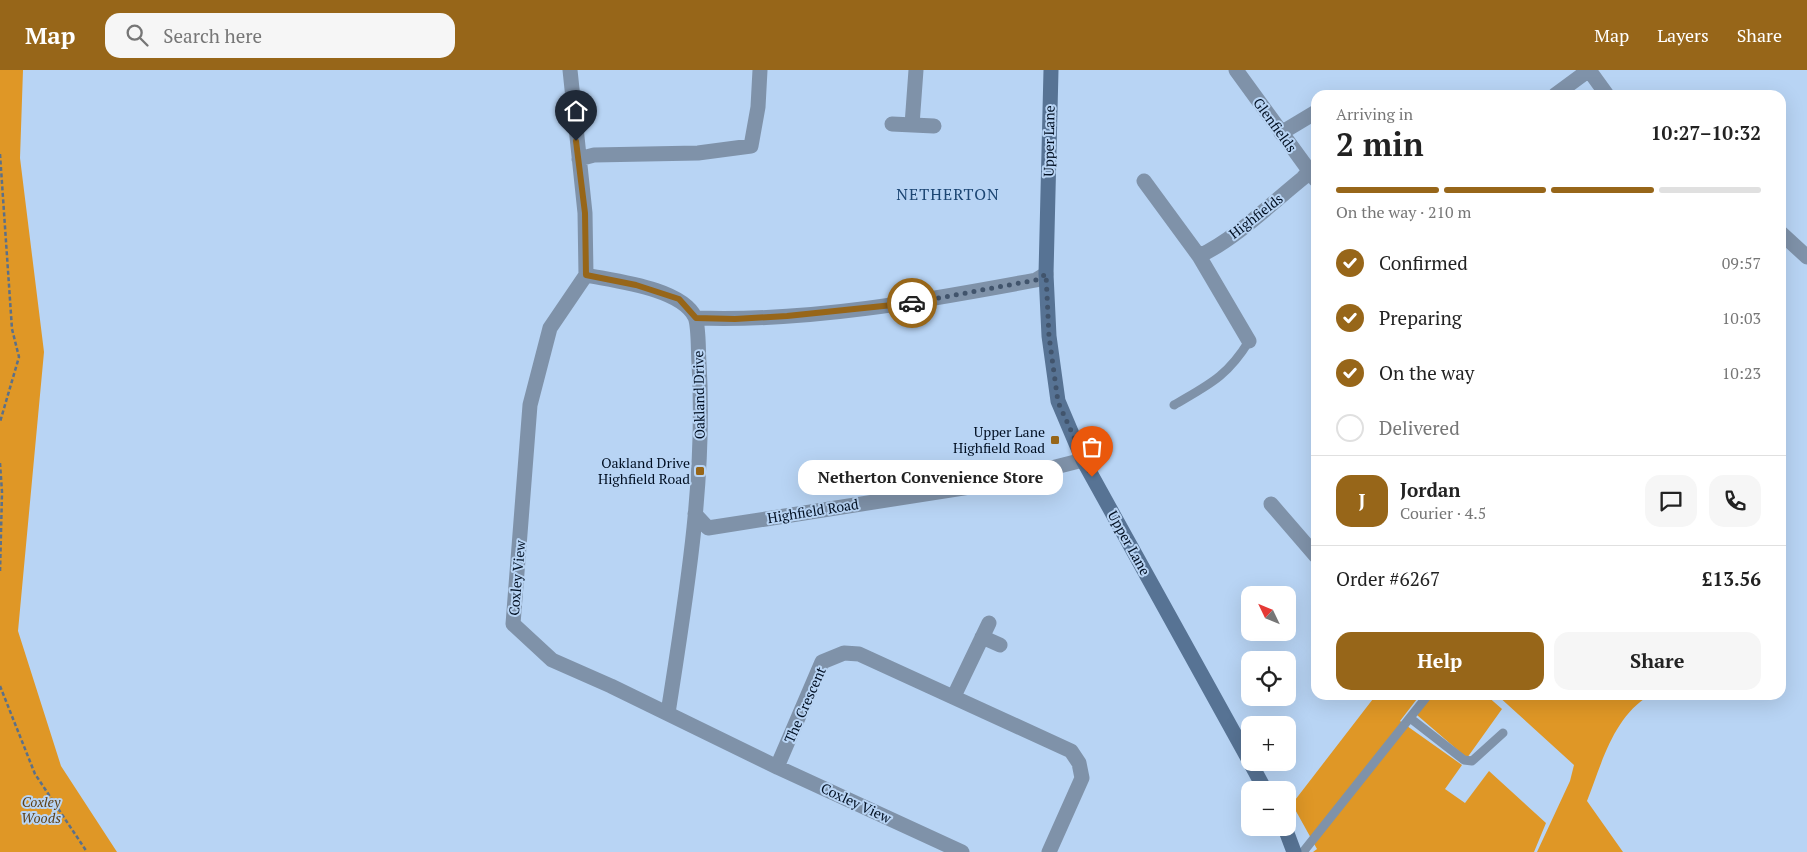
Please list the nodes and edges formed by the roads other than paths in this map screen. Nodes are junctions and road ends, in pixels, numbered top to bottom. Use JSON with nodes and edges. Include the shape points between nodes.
{"nodes":[{"id":1,"x":570,"y":70,"type":"edge"},
{"id":2,"x":760,"y":70,"type":"edge"},
{"id":3,"x":916,"y":70,"type":"edge"},
{"id":4,"x":1051,"y":70,"type":"edge"},
{"id":5,"x":1236,"y":70,"type":"edge"},
{"id":6,"x":1589,"y":70,"type":"edge"},
{"id":7,"x":1562,"y":90,"type":"edge"},
{"id":8,"x":1603,"y":90,"type":"edge"},
{"id":9,"x":1311,"y":115,"type":"edge"},
{"id":10,"x":892,"y":124,"type":"dead end"},
{"id":11,"x":912,"y":125,"type":"junction"},
{"id":12,"x":934,"y":126,"type":"dead end"},
{"id":13,"x":1281,"y":133,"type":"junction"},
{"id":14,"x":578,"y":159,"type":"junction"},
{"id":15,"x":1311,"y":172,"type":"edge"},
{"id":16,"x":1311,"y":176,"type":"edge"},
{"id":17,"x":1144,"y":181,"type":"dead end"},
{"id":18,"x":1786,"y":238,"type":"edge"},
{"id":19,"x":1199,"y":256,"type":"junction"},
{"id":20,"x":1807,"y":257,"type":"edge"},
{"id":21,"x":1046,"y":274,"type":"junction"},
{"id":22,"x":586,"y":275,"type":"junction"},
{"id":23,"x":696,"y":318,"type":"junction"},
{"id":24,"x":1249,"y":341,"type":"joint"},
{"id":25,"x":1174,"y":405,"type":"dead end"},
{"id":26,"x":1083,"y":460,"type":"junction"},
{"id":27,"x":1271,"y":504,"type":"dead end"},
{"id":28,"x":696,"y":514,"type":"junction"},
{"id":29,"x":1311,"y":550,"type":"edge"},
{"id":30,"x":989,"y":623,"type":"dead end"},
{"id":31,"x":982,"y":637,"type":"junction"},
{"id":32,"x":1000,"y":645,"type":"dead end"},
{"id":33,"x":954,"y":696,"type":"junction"},
{"id":34,"x":1424,"y":700,"type":"edge"},
{"id":35,"x":668,"y":713,"type":"junction"},
{"id":36,"x":1410,"y":718,"type":"junction"},
{"id":37,"x":1503,"y":733,"type":"dead end"},
{"id":38,"x":1241,"y":746,"type":"edge"},
{"id":39,"x":777,"y":767,"type":"junction"},
{"id":40,"x":1288,"y":836,"type":"edge"},
{"id":41,"x":962,"y":852,"type":"edge"},
{"id":42,"x":1049,"y":852,"type":"edge"},
{"id":43,"x":1294,"y":852,"type":"edge"},
{"id":44,"x":1304,"y":852,"type":"edge"}],
"edges":[{"from":1,"to":14,"type":"street"},
{"from":2,"to":14,"type":"street","via":[[751,146],[698,153],[594,155]]},
{"from":3,"to":11,"type":"street"},
{"from":4,"to":21,"type":"main road","name":"Upper Lane"},
{"from":5,"to":13,"type":"street","name":"Glenfields"},
{"from":6,"to":7,"type":"street"},
{"from":6,"to":8,"type":"street"},
{"from":9,"to":13,"type":"street"},
{"from":10,"to":11,"type":"street"},
{"from":11,"to":12,"type":"street"},
{"from":13,"to":15,"type":"street","name":"Glenfields"},
{"from":14,"to":22,"type":"street","via":[[585,213]]},
{"from":16,"to":19,"type":"street","name":"Highfields","via":[[1303,178],[1249,222]]},
{"from":17,"to":19,"type":"street"},
{"from":18,"to":20,"type":"street"},
{"from":19,"to":24,"type":"street"},
{"from":21,"to":23,"type":"street","via":[[1036,280],[904,304],[787,316]]},
{"from":21,"to":26,"type":"main road","name":"Upper Lane","via":[[1049,336],[1058,402]]},
{"from":22,"to":23,"type":"street","via":[[636,285],[679,299]]},
{"from":22,"to":35,"type":"street","name":"Coxley View","via":[[550,328],[530,405],[513,624],[552,660]]},
{"from":23,"to":28,"type":"street","name":"Oakland Drive","via":[[702,416]]},
{"from":24,"to":25,"type":"lane","via":[[1220,377]]},
{"from":26,"to":28,"type":"street","name":"Highfield Road","via":[[990,484],[708,528]]},
{"from":26,"to":38,"type":"main road","name":"Upper Lane"},
{"from":27,"to":29,"type":"street"},
{"from":28,"to":35,"type":"street","name":"Oakland Drive"},
{"from":30,"to":31,"type":"street"},
{"from":31,"to":32,"type":"street"},
{"from":31,"to":33,"type":"street"},
{"from":33,"to":39,"type":"street","name":"The Crescent","via":[[859,654],[844,653],[822,662]]},
{"from":33,"to":42,"type":"street","name":"The Crescent","via":[[1071,751],[1079,763],[1082,778]]},
{"from":34,"to":36,"type":"lane"},
{"from":35,"to":39,"type":"street","name":"Coxley View"},
{"from":36,"to":37,"type":"lane","via":[[1464,760],[1472,761]]},
{"from":36,"to":44,"type":"lane"},
{"from":39,"to":41,"type":"street","name":"Coxley View"},
{"from":40,"to":43,"type":"main road"}]}
